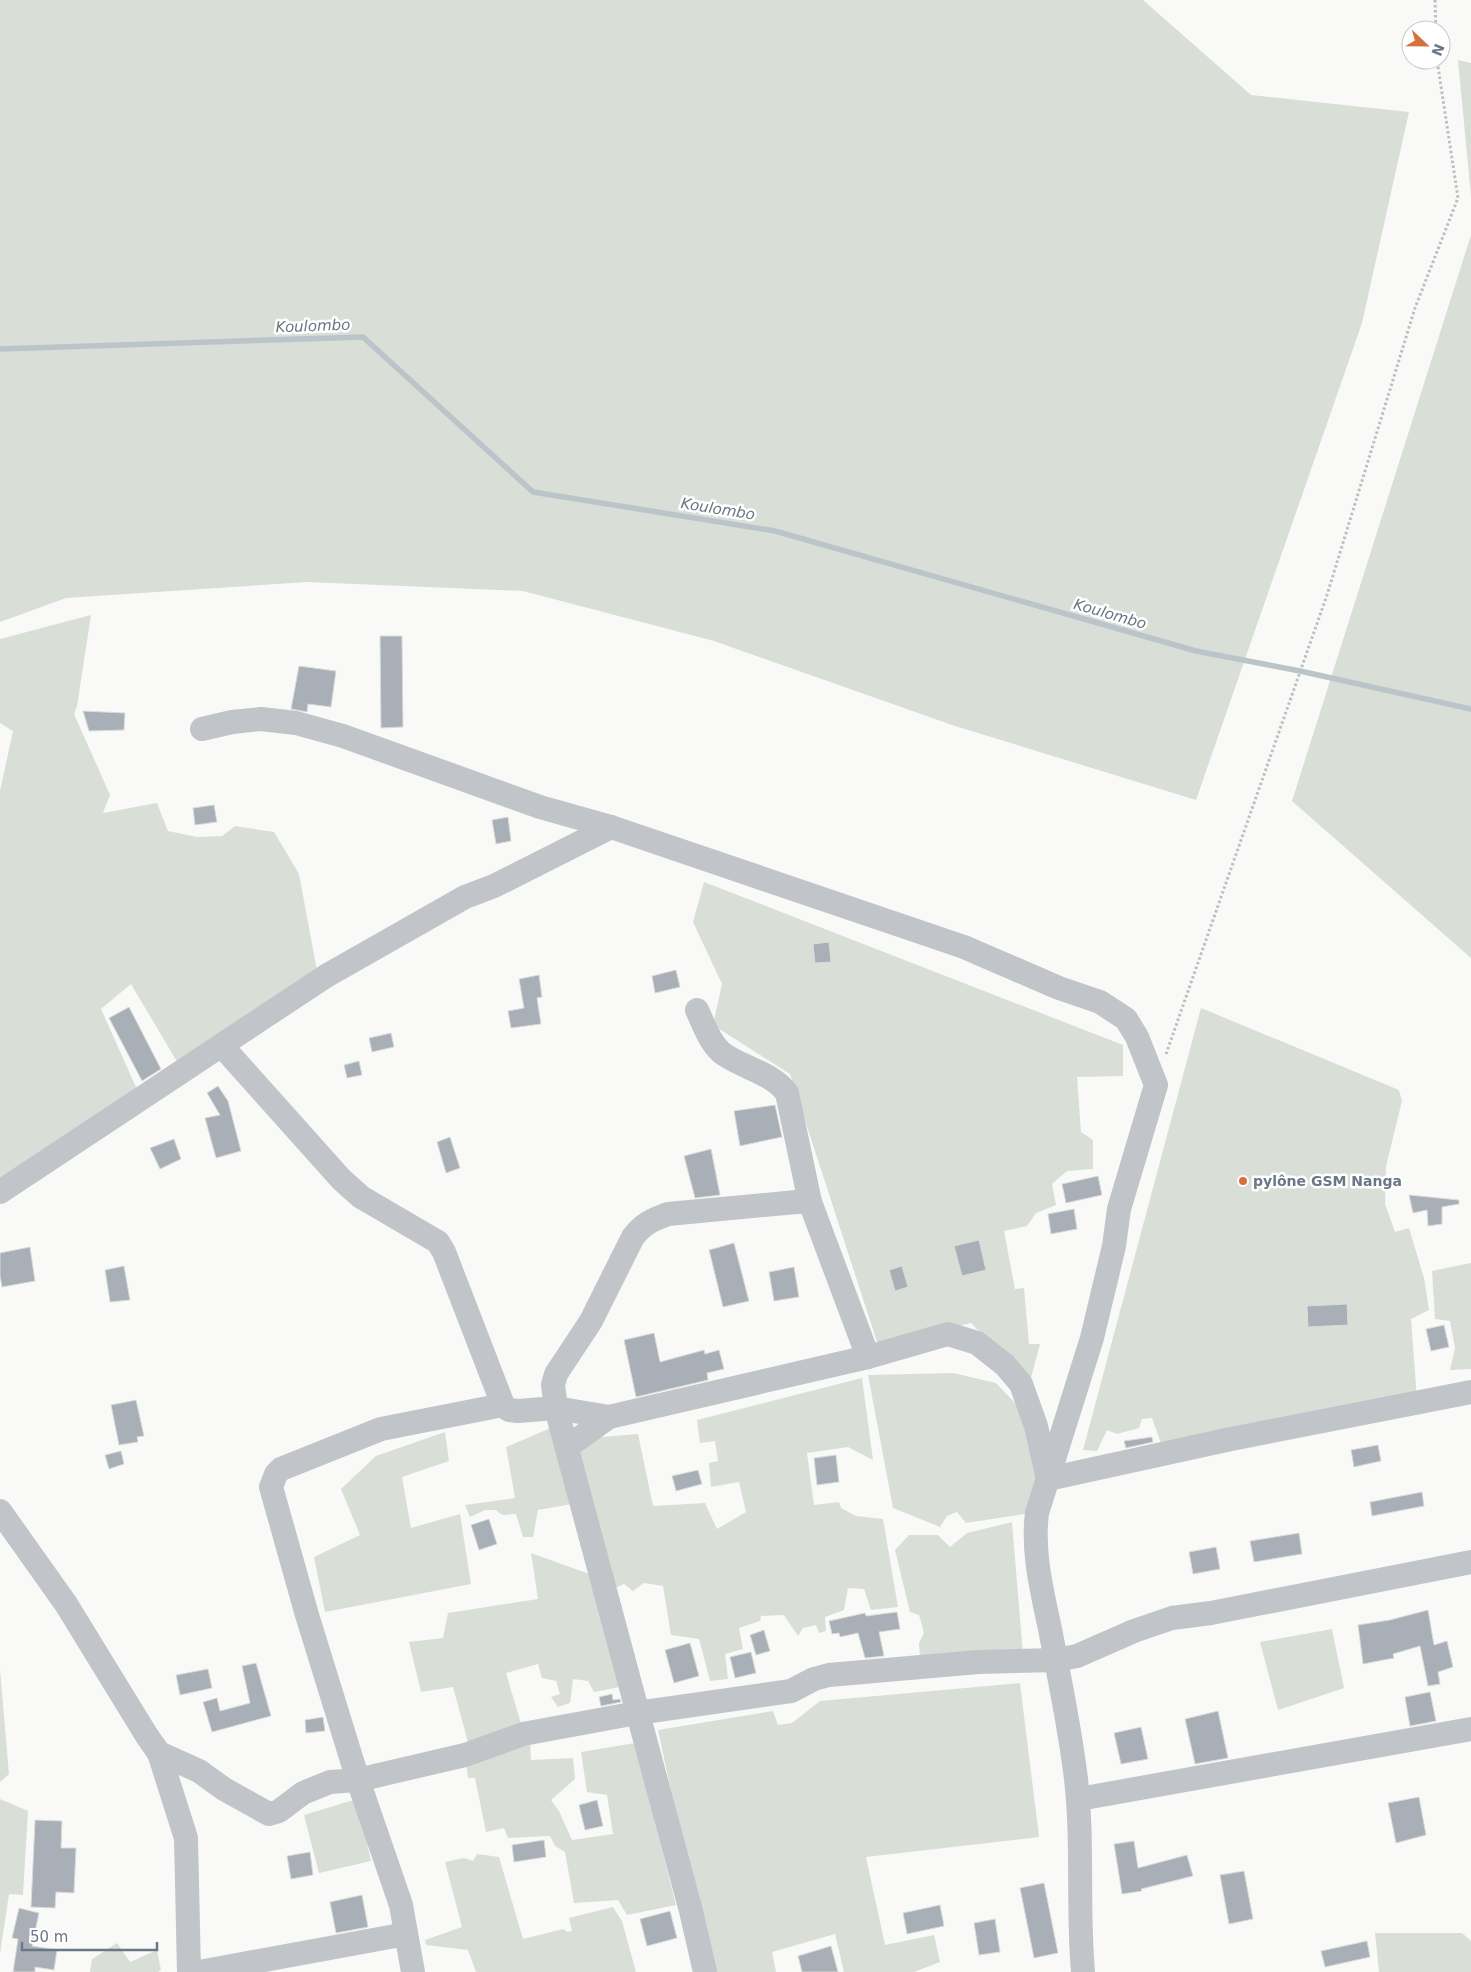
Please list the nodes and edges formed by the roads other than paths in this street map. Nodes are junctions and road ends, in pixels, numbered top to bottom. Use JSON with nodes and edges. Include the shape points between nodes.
{"nodes":[{"id":1,"x":202,"y":729,"type":"dead end"},
{"id":2,"x":611,"y":827,"type":"junction"},
{"id":3,"x":697,"y":1010,"type":"dead end"},
{"id":4,"x":222,"y":1046,"type":"junction"},
{"id":5,"x":0,"y":1192,"type":"edge"},
{"id":6,"x":810,"y":1202,"type":"junction"},
{"id":7,"x":868,"y":1357,"type":"junction"},
{"id":8,"x":1471,"y":1392,"type":"edge"},
{"id":9,"x":504,"y":1406,"type":"junction"},
{"id":10,"x":556,"y":1408,"type":"junction"},
{"id":11,"x":609,"y":1417,"type":"junction"},
{"id":12,"x":567,"y":1447,"type":"junction"},
{"id":13,"x":1048,"y":1479,"type":"junction"},
{"id":14,"x":0,"y":1511,"type":"edge"},
{"id":15,"x":1471,"y":1562,"type":"edge"},
{"id":16,"x":1056,"y":1660,"type":"junction"},
{"id":17,"x":637,"y":1713,"type":"junction"},
{"id":18,"x":1471,"y":1729,"type":"edge"},
{"id":19,"x":159,"y":1753,"type":"junction"},
{"id":20,"x":358,"y":1780,"type":"junction"},
{"id":21,"x":1079,"y":1798,"type":"junction"},
{"id":22,"x":406,"y":1934,"type":"junction"},
{"id":23,"x":189,"y":1972,"type":"edge"},
{"id":24,"x":199,"y":1972,"type":"edge"},
{"id":25,"x":413,"y":1972,"type":"edge"},
{"id":26,"x":705,"y":1972,"type":"edge"},
{"id":27,"x":1083,"y":1972,"type":"edge"}],
"edges":[{"from":1,"to":2,"type":"street","via":[[261,720],[296,724],[343,736],[540,807]]},
{"from":2,"to":4,"type":"street","via":[[494,886],[465,897],[356,958]]},
{"from":2,"to":13,"type":"street","via":[[964,947],[1100,1002],[1126,1019],[1137,1037],[1156,1085],[1118,1209],[1114,1246],[1092,1338]]},
{"from":3,"to":6,"type":"street","via":[[712,1040],[724,1054],[769,1077],[787,1093]]},
{"from":4,"to":5,"type":"street"},
{"from":4,"to":9,"type":"street","via":[[341,1179],[361,1197],[438,1242]]},
{"from":6,"to":7,"type":"street"},
{"from":6,"to":10,"type":"street","via":[[668,1214],[641,1226],[591,1321],[556,1374],[553,1385]]},
{"from":7,"to":11,"type":"street"},
{"from":7,"to":13,"type":"street","via":[[948,1334],[978,1344],[1021,1384],[1036,1426]]},
{"from":8,"to":13,"type":"street"},
{"from":9,"to":10,"type":"street","via":[[518,1412]]},
{"from":9,"to":20,"type":"street","via":[[381,1429],[281,1469],[272,1481],[307,1615]]},
{"from":10,"to":11,"type":"street"},
{"from":10,"to":12,"type":"street"},
{"from":11,"to":12,"type":"street"},
{"from":12,"to":17,"type":"street"},
{"from":13,"to":16,"type":"street","via":[[1037,1513],[1035,1540]]},
{"from":14,"to":19,"type":"street","via":[[66,1604]]},
{"from":15,"to":16,"type":"street","via":[[1172,1618],[1077,1656]]},
{"from":16,"to":17,"type":"street","via":[[987,1662],[828,1675],[814,1678],[791,1691]]},
{"from":16,"to":21,"type":"street"},
{"from":17,"to":20,"type":"street","via":[[523,1734],[465,1755]]},
{"from":17,"to":26,"type":"street"},
{"from":18,"to":21,"type":"street"},
{"from":19,"to":20,"type":"street","via":[[199,1772],[269,1814],[317,1786]]},
{"from":19,"to":23,"type":"street","via":[[186,1838]]},
{"from":20,"to":22,"type":"street","via":[[401,1905]]},
{"from":21,"to":27,"type":"street"},
{"from":22,"to":24,"type":"street"},
{"from":22,"to":25,"type":"street"}]}
